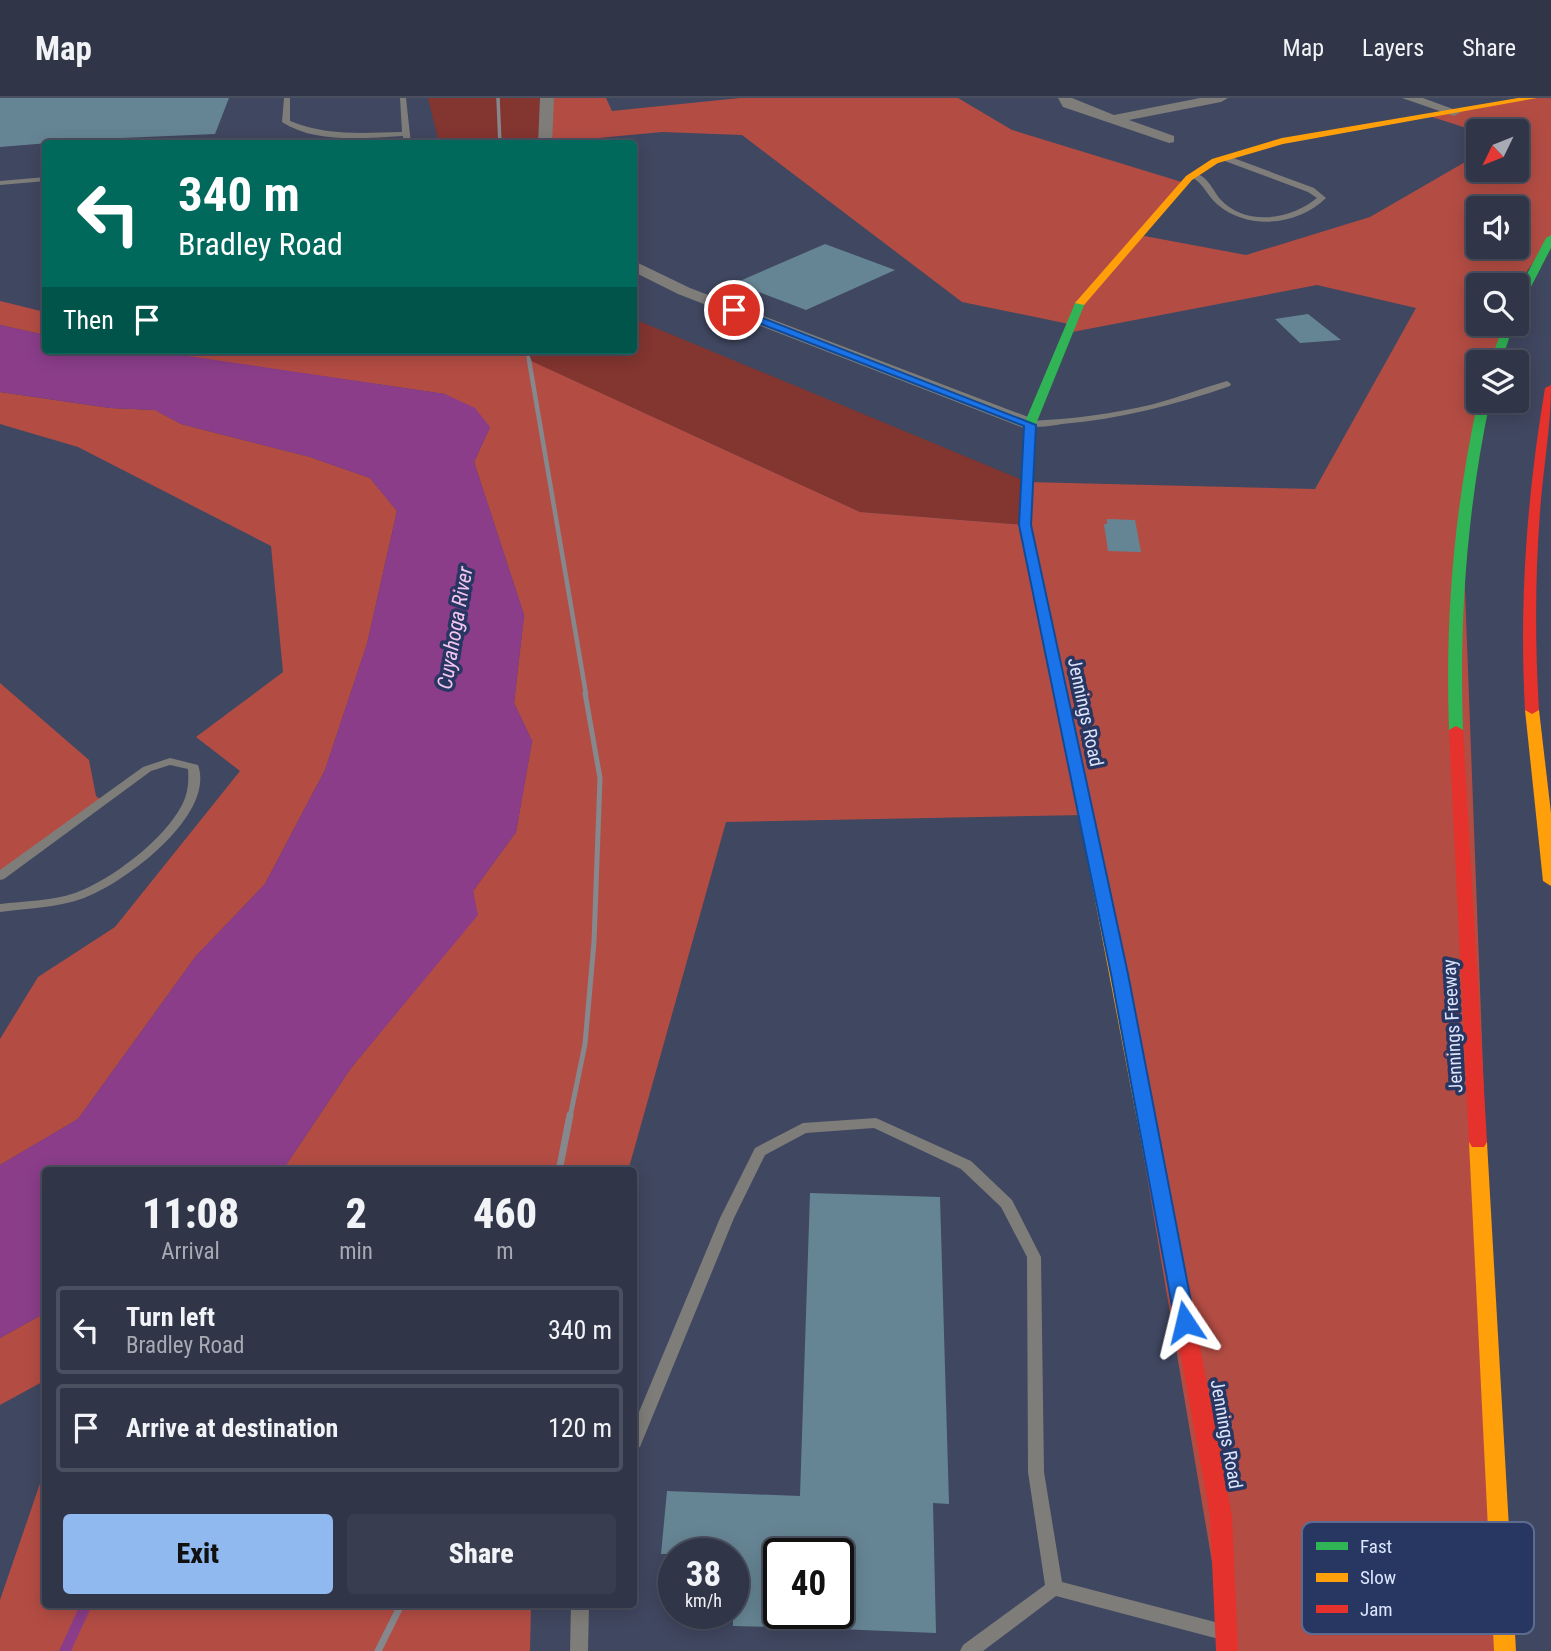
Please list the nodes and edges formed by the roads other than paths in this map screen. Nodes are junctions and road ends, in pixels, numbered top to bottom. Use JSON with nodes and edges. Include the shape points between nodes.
{"nodes":[{"id":1,"x":287,"y":98,"type":"edge"},
{"id":2,"x":402,"y":98,"type":"edge"},
{"id":3,"x":547,"y":98,"type":"edge"},
{"id":4,"x":1065,"y":98,"type":"edge"},
{"id":5,"x":1221,"y":98,"type":"edge"},
{"id":6,"x":1533,"y":98,"type":"edge"},
{"id":7,"x":1402,"y":99,"type":"edge"},
{"id":8,"x":1454,"y":112,"type":"junction"},
{"id":9,"x":1429,"y":116,"type":"junction"},
{"id":10,"x":1114,"y":119,"type":"junction"},
{"id":11,"x":406,"y":134,"type":"junction"},
{"id":12,"x":1169,"y":139,"type":"dead end"},
{"id":13,"x":407,"y":140,"type":"edge"},
{"id":14,"x":545,"y":140,"type":"edge"},
{"id":15,"x":1225,"y":158,"type":"junction"},
{"id":16,"x":1195,"y":175,"type":"junction"},
{"id":17,"x":42,"y":179,"type":"edge"},
{"id":18,"x":0,"y":183,"type":"edge"},
{"id":19,"x":1551,"y":238,"type":"edge"},
{"id":20,"x":637,"y":268,"type":"edge"},
{"id":21,"x":1529,"y":281,"type":"edge"},
{"id":22,"x":1227,"y":384,"type":"dead end"},
{"id":23,"x":1551,"y":388,"type":"edge"},
{"id":24,"x":1482,"y":413,"type":"edge"},
{"id":25,"x":1030,"y":425,"type":"junction"},
{"id":26,"x":0,"y":876,"type":"edge"},
{"id":27,"x":1551,"y":881,"type":"edge"},
{"id":28,"x":0,"y":908,"type":"edge"},
{"id":29,"x":637,"y":1435,"type":"edge"},
{"id":30,"x":1498,"y":1522,"type":"edge"},
{"id":31,"x":1054,"y":1588,"type":"junction"},
{"id":32,"x":580,"y":1608,"type":"edge"},
{"id":33,"x":1226,"y":1642,"type":"edge"},
{"id":34,"x":579,"y":1651,"type":"edge"},
{"id":35,"x":969,"y":1651,"type":"edge"}],
"edges":[{"from":1,"to":11,"type":"lane","via":[[286,122],[313,132]]},
{"from":2,"to":11,"type":"lane"},
{"from":3,"to":14,"type":"street"},
{"from":4,"to":10,"type":"street","via":[[1068,104],[1093,115]]},
{"from":5,"to":10,"type":"street"},
{"from":6,"to":8,"type":"main road","name":"Jennings Road"},
{"from":7,"to":8,"type":"street"},
{"from":7,"to":9,"type":"street"},
{"from":8,"to":9,"type":"main road","name":"Jennings Road"},
{"from":9,"to":15,"type":"main road","name":"Jennings Road","via":[[1282,141]]},
{"from":10,"to":12,"type":"street"},
{"from":11,"to":13,"type":"lane"},
{"from":15,"to":16,"type":"main road","name":"Jennings Road"},
{"from":15,"to":16,"type":"lane","via":[[1322,198],[1264,221],[1222,204],[1205,180]]},
{"from":16,"to":25,"type":"main road","name":"Jennings Road","via":[[1082,298]]},
{"from":17,"to":18,"type":"lane"},
{"from":19,"to":21,"type":"main road"},
{"from":20,"to":25,"type":"street","via":[[684,291]]},
{"from":22,"to":25,"type":"lane","via":[[1127,415]]},
{"from":23,"to":27,"type":"main road","via":[[1535,471],[1527,609],[1534,729]]},
{"from":24,"to":30,"type":"main road","name":"Jennings Freeway","via":[[1456,568],[1454,701]]},
{"from":25,"to":33,"type":"main road","name":"Jennings Road","via":[[1025,525],[1119,974],[1221,1516]]},
{"from":26,"to":28,"type":"lane","via":[[147,769],[164,760],[179,760],[194,768],[196,790],[180,819],[122,873],[76,896]]},
{"from":29,"to":31,"type":"lane","via":[[727,1218],[760,1152],[803,1128],[876,1124],[966,1165],[1007,1204],[1034,1257],[1036,1472]]},
{"from":31,"to":33,"type":"lane"},
{"from":31,"to":35,"type":"lane"},
{"from":32,"to":34,"type":"lane"}]}
